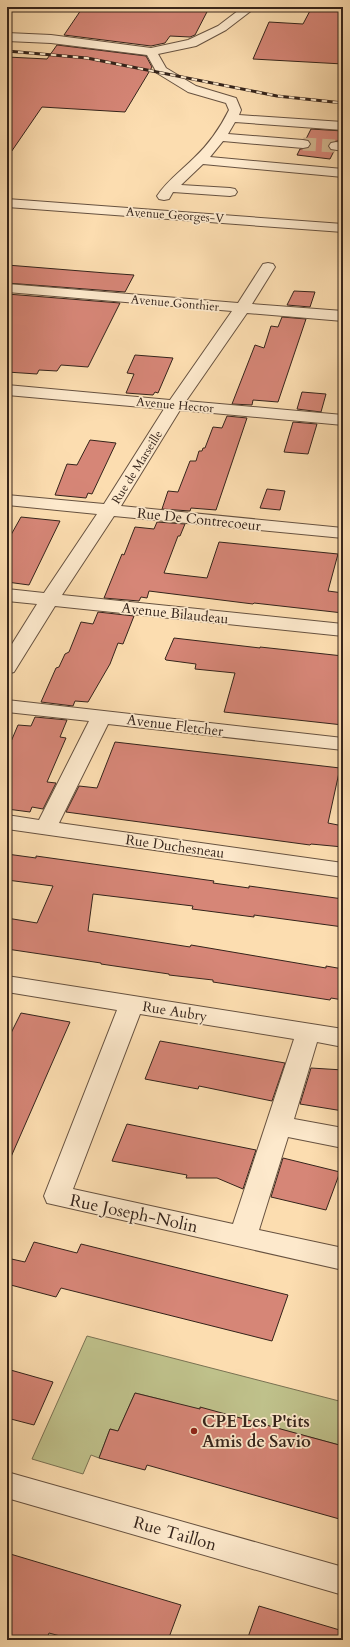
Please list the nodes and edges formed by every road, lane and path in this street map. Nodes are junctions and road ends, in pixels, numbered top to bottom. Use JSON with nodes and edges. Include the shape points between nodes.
{"nodes":[{"id":1,"x":250,"y":7,"type":"edge"},
{"id":2,"x":7,"y":37,"type":"edge"},
{"id":3,"x":151,"y":52,"type":"junction"},
{"id":4,"x":231,"y":118,"type":"junction"},
{"id":5,"x":343,"y":126,"type":"edge"},
{"id":6,"x":220,"y":137,"type":"junction"},
{"id":7,"x":303,"y":144,"type":"tunnel mouth"},
{"id":8,"x":200,"y":160,"type":"junction"},
{"id":9,"x":343,"y":173,"type":"edge"},
{"id":10,"x":169,"y":188,"type":"junction"},
{"id":11,"x":230,"y":192,"type":"dead end"},
{"id":12,"x":7,"y":203,"type":"edge"},
{"id":13,"x":152,"y":214,"type":"junction"},
{"id":14,"x":343,"y":228,"type":"edge"},
{"id":15,"x":268,"y":266,"type":"dead end"},
{"id":16,"x":7,"y":288,"type":"edge"},
{"id":17,"x":242,"y":308,"type":"junction"},
{"id":18,"x":343,"y":316,"type":"edge"},
{"id":19,"x":7,"y":390,"type":"edge"},
{"id":20,"x":176,"y":405,"type":"junction"},
{"id":21,"x":343,"y":420,"type":"edge"},
{"id":22,"x":7,"y":500,"type":"edge"},
{"id":23,"x":109,"y":510,"type":"junction"},
{"id":24,"x":343,"y":533,"type":"edge"},
{"id":25,"x":7,"y":595,"type":"edge"},
{"id":26,"x":50,"y":599,"type":"junction"},
{"id":27,"x":343,"y":630,"type":"edge"},
{"id":28,"x":7,"y":668,"type":"edge"},
{"id":29,"x":7,"y":706,"type":"edge"},
{"id":30,"x":102,"y":716,"type":"junction"},
{"id":31,"x":343,"y":744,"type":"edge"},
{"id":32,"x":7,"y":822,"type":"edge"},
{"id":33,"x":46,"y":827,"type":"junction"},
{"id":34,"x":343,"y":870,"type":"edge"},
{"id":35,"x":7,"y":984,"type":"edge"},
{"id":36,"x":131,"y":1004,"type":"junction"},
{"id":37,"x":308,"y":1032,"type":"junction"},
{"id":38,"x":343,"y":1038,"type":"edge"},
{"id":39,"x":279,"y":1126,"type":"junction"},
{"id":40,"x":343,"y":1138,"type":"edge"},
{"id":41,"x":243,"y":1237,"type":"junction"},
{"id":42,"x":343,"y":1259,"type":"edge"},
{"id":43,"x":7,"y":1485,"type":"edge"},
{"id":44,"x":343,"y":1581,"type":"edge"}],
"edges":[{"from":1,"to":3,"type":"street","via":[[222,28],[192,43]]},
{"from":2,"to":3,"type":"street","via":[[51,39]]},
{"from":3,"to":4,"type":"street","via":[[161,70],[192,89],[232,101],[235,110]]},
{"from":4,"to":5,"type":"street"},
{"from":4,"to":6,"type":"street"},
{"from":6,"to":7,"type":"street"},
{"from":6,"to":8,"type":"street"},
{"from":8,"to":9,"type":"street"},
{"from":8,"to":10,"type":"street"},
{"from":10,"to":11,"type":"street"},
{"from":10,"to":13,"type":"street"},
{"from":12,"to":13,"type":"street","name":"Avenue Georges-V"},
{"from":13,"to":14,"type":"street","name":"Avenue Georges-V"},
{"from":15,"to":17,"type":"street","name":"Rue de Marseille"},
{"from":16,"to":17,"type":"street","name":"Avenue Gonthier"},
{"from":17,"to":18,"type":"street","name":"Avenue Gonthier"},
{"from":17,"to":20,"type":"street","name":"Rue de Marseille"},
{"from":19,"to":20,"type":"street","name":"Avenue Hector"},
{"from":20,"to":21,"type":"street","name":"Avenue Hector"},
{"from":20,"to":23,"type":"street","name":"Rue de Marseille"},
{"from":22,"to":23,"type":"street","name":"Rue De Contrecoeur"},
{"from":23,"to":24,"type":"street","name":"Rue De Contrecoeur"},
{"from":23,"to":26,"type":"street","name":"Rue de Marseille"},
{"from":25,"to":26,"type":"street","name":"Avenue Bilaudeau"},
{"from":26,"to":27,"type":"street","name":"Avenue Bilaudeau"},
{"from":26,"to":28,"type":"street","name":"Rue de Marseille"},
{"from":29,"to":30,"type":"street","name":"Avenue Fletcher"},
{"from":30,"to":31,"type":"street","name":"Avenue Fletcher"},
{"from":30,"to":33,"type":"street"},
{"from":32,"to":33,"type":"street","name":"Rue Duchesneau"},
{"from":33,"to":34,"type":"street","name":"Rue Duchesneau"},
{"from":35,"to":36,"type":"street","name":"Rue Aubry"},
{"from":36,"to":37,"type":"street","name":"Rue Aubry"},
{"from":36,"to":41,"type":"street","name":"Rue Joseph-Nolin","via":[[57,1196]]},
{"from":37,"to":38,"type":"street","name":"Rue Aubry"},
{"from":37,"to":39,"type":"street"},
{"from":39,"to":40,"type":"street"},
{"from":39,"to":41,"type":"street"},
{"from":41,"to":42,"type":"street","name":"Rue Joseph-Nolin"},
{"from":43,"to":44,"type":"street","name":"Rue Taillon"}]}
